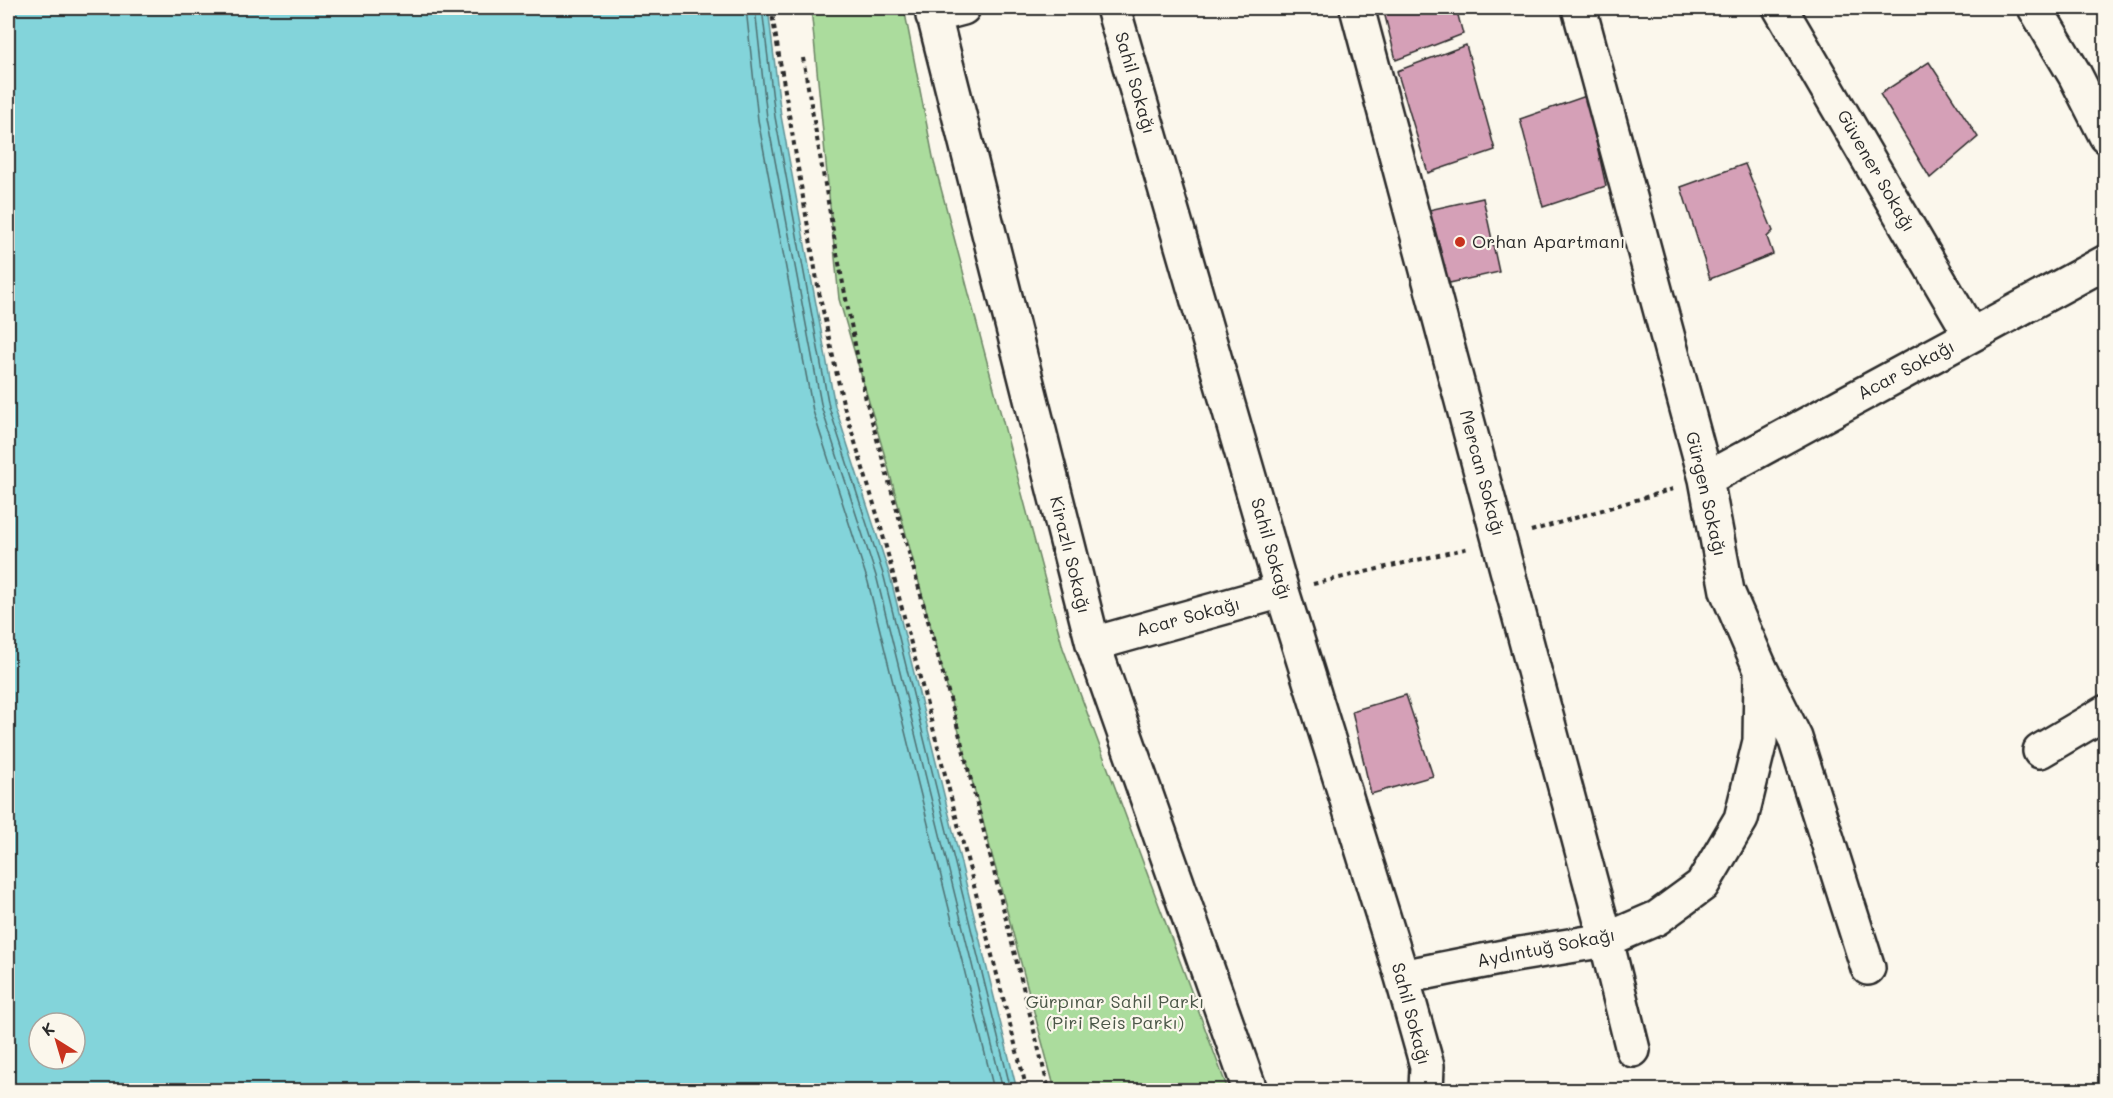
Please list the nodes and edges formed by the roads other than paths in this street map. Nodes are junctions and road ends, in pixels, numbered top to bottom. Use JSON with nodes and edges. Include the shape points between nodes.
{"nodes":[{"id":1,"x":1113,"y":8,"type":"edge"},
{"id":2,"x":1357,"y":8,"type":"edge"},
{"id":3,"x":1579,"y":8,"type":"edge"},
{"id":4,"x":1601,"y":8,"type":"edge"},
{"id":5,"x":1780,"y":8,"type":"edge"},
{"id":6,"x":2035,"y":8,"type":"edge"},
{"id":7,"x":943,"y":10,"type":"edge"},
{"id":8,"x":1591,"y":52,"type":"junction"},
{"id":9,"x":2106,"y":136,"type":"edge"},
{"id":10,"x":2106,"y":262,"type":"edge"},
{"id":11,"x":1971,"y":335,"type":"junction"},
{"id":12,"x":1706,"y":479,"type":"junction"},
{"id":13,"x":1282,"y":591,"type":"junction"},
{"id":14,"x":1093,"y":644,"type":"junction"},
{"id":15,"x":1761,"y":670,"type":"junction"},
{"id":16,"x":2106,"y":712,"type":"edge"},
{"id":17,"x":2040,"y":751,"type":"dead end"},
{"id":18,"x":1606,"y":940,"type":"junction"},
{"id":19,"x":1868,"y":968,"type":"dead end"},
{"id":20,"x":1402,"y":977,"type":"junction"},
{"id":21,"x":1633,"y":1050,"type":"dead end"},
{"id":22,"x":1250,"y":1090,"type":"edge"},
{"id":23,"x":1426,"y":1090,"type":"edge"}],
"edges":[{"from":1,"to":13,"type":"street","name":"Sahil Sokağı"},
{"from":2,"to":18,"type":"street","name":"Mercan Sokağı"},
{"from":3,"to":8,"type":"street","name":"Gürgen Sokağı"},
{"from":4,"to":8,"type":"street"},
{"from":5,"to":11,"type":"street","name":"Güvener Sokağı"},
{"from":6,"to":9,"type":"street"},
{"from":7,"to":14,"type":"street","name":"Kirazlı Sokağı"},
{"from":8,"to":12,"type":"street","name":"Gürgen Sokağı"},
{"from":10,"to":11,"type":"street","name":"Acar Sokağı"},
{"from":11,"to":12,"type":"street","name":"Acar Sokağı"},
{"from":12,"to":15,"type":"street","name":"Gürgen Sokağı","via":[[1727,591]]},
{"from":13,"to":14,"type":"street","name":"Acar Sokağı"},
{"from":13,"to":20,"type":"street","name":"Sahil Sokağı"},
{"from":14,"to":22,"type":"street","name":"Kirazlı Sokağı"},
{"from":15,"to":18,"type":"street","name":"Aydıntuğ Sokağı","via":[[1761,741],[1741,819],[1702,885],[1657,918]]},
{"from":15,"to":19,"type":"street","name":"Gürgen Sokağı","via":[[1796,738]]},
{"from":16,"to":17,"type":"street"},
{"from":18,"to":20,"type":"street","name":"Aydıntuğ Sokağı"},
{"from":18,"to":21,"type":"street","name":"Mercan Sokağı"},
{"from":20,"to":23,"type":"street","name":"Sahil Sokağı","via":[[1427,1066]]}]}
